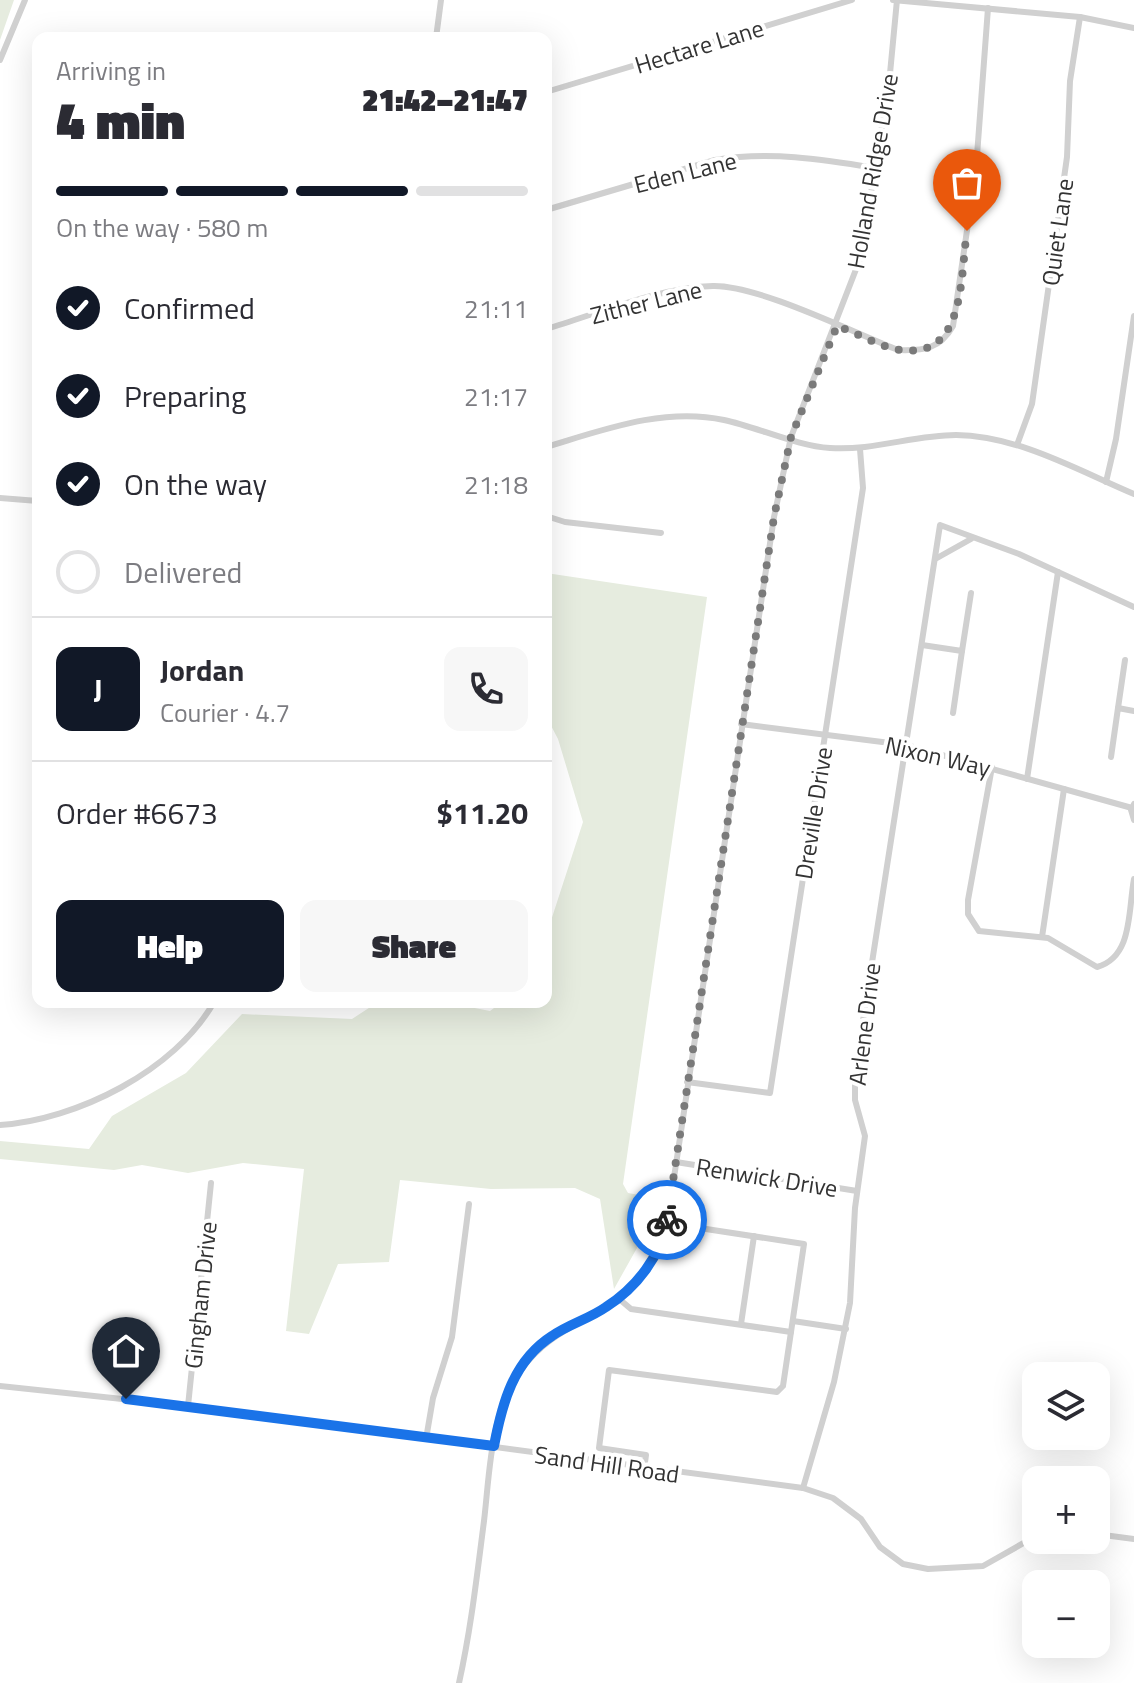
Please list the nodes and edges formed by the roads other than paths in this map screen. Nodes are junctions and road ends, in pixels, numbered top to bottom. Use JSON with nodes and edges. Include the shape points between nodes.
{"nodes":[{"id":1,"x":25,"y":0,"type":"edge"},
{"id":2,"x":441,"y":0,"type":"edge"},
{"id":3,"x":852,"y":0,"type":"edge"},
{"id":4,"x":896,"y":0,"type":"edge"},
{"id":5,"x":988,"y":8,"type":"junction"},
{"id":6,"x":1080,"y":17,"type":"junction"},
{"id":7,"x":1134,"y":28,"type":"edge"},
{"id":8,"x":437,"y":32,"type":"edge"},
{"id":9,"x":0,"y":60,"type":"edge"},
{"id":10,"x":552,"y":90,"type":"edge"},
{"id":11,"x":875,"y":168,"type":"junction"},
{"id":12,"x":552,"y":208,"type":"edge"},
{"id":13,"x":1134,"y":316,"type":"edge"},
{"id":14,"x":837,"y":326,"type":"junction"},
{"id":15,"x":552,"y":327,"type":"edge"},
{"id":16,"x":791,"y":437,"type":"junction"},
{"id":17,"x":552,"y":445,"type":"edge"},
{"id":18,"x":1017,"y":445,"type":"junction"},
{"id":19,"x":860,"y":449,"type":"junction"},
{"id":20,"x":1106,"y":482,"type":"junction"},
{"id":21,"x":1134,"y":494,"type":"edge"},
{"id":22,"x":0,"y":498,"type":"edge"},
{"id":23,"x":32,"y":501,"type":"edge"},
{"id":24,"x":552,"y":518,"type":"edge"},
{"id":25,"x":661,"y":533,"type":"dead end"},
{"id":26,"x":971,"y":539,"type":"junction"},
{"id":27,"x":937,"y":558,"type":"junction"},
{"id":28,"x":1058,"y":572,"type":"junction"},
{"id":29,"x":971,"y":593,"type":"dead end"},
{"id":30,"x":1134,"y":607,"type":"edge"},
{"id":31,"x":922,"y":645,"type":"junction"},
{"id":32,"x":962,"y":651,"type":"junction"},
{"id":33,"x":1125,"y":660,"type":"dead end"},
{"id":34,"x":1118,"y":708,"type":"junction"},
{"id":35,"x":1134,"y":711,"type":"edge"},
{"id":36,"x":953,"y":713,"type":"dead end"},
{"id":37,"x":741,"y":724,"type":"junction"},
{"id":38,"x":825,"y":736,"type":"junction"},
{"id":39,"x":906,"y":745,"type":"junction"},
{"id":40,"x":1111,"y":757,"type":"dead end"},
{"id":41,"x":992,"y":767,"type":"junction"},
{"id":42,"x":1027,"y":779,"type":"junction"},
{"id":43,"x":1064,"y":789,"type":"junction"},
{"id":44,"x":1133,"y":806,"type":"edge"},
{"id":45,"x":1134,"y":820,"type":"edge"},
{"id":46,"x":1134,"y":879,"type":"edge"},
{"id":47,"x":1042,"y":937,"type":"junction"},
{"id":48,"x":209,"y":1008,"type":"edge"},
{"id":49,"x":687,"y":1082,"type":"junction"},
{"id":50,"x":0,"y":1125,"type":"edge"},
{"id":51,"x":676,"y":1162,"type":"junction"},
{"id":52,"x":211,"y":1183,"type":"dead end"},
{"id":53,"x":857,"y":1191,"type":"junction"},
{"id":54,"x":469,"y":1204,"type":"dead end"},
{"id":55,"x":667,"y":1223,"type":"junction"},
{"id":56,"x":754,"y":1236,"type":"junction"},
{"id":57,"x":618,"y":1298,"type":"junction"},
{"id":58,"x":793,"y":1321,"type":"junction"},
{"id":59,"x":741,"y":1324,"type":"junction"},
{"id":60,"x":846,"y":1329,"type":"junction"},
{"id":61,"x":791,"y":1332,"type":"junction"},
{"id":62,"x":0,"y":1386,"type":"edge"},
{"id":63,"x":188,"y":1406,"type":"junction"},
{"id":64,"x":426,"y":1439,"type":"junction"},
{"id":65,"x":494,"y":1446,"type":"junction"},
{"id":66,"x":644,"y":1469,"type":"junction"},
{"id":67,"x":803,"y":1488,"type":"junction"},
{"id":68,"x":1110,"y":1536,"type":"edge"},
{"id":69,"x":1134,"y":1539,"type":"edge"},
{"id":70,"x":1022,"y":1544,"type":"edge"},
{"id":71,"x":459,"y":1683,"type":"edge"}],
"edges":[{"from":1,"to":9,"type":"street"},
{"from":2,"to":8,"type":"street"},
{"from":3,"to":10,"type":"street","name":"Hectare Lane"},
{"from":4,"to":5,"type":"street"},
{"from":4,"to":11,"type":"street","name":"Holland Ridge Drive"},
{"from":5,"to":6,"type":"street"},
{"from":5,"to":14,"type":"street","name":"Zither Lane","via":[[976,169],[953,326],[942,342],[921,351],[898,350]]},
{"from":6,"to":7,"type":"street"},
{"from":6,"to":18,"type":"street","name":"Quiet Lane","via":[[1070,81],[1067,157],[1032,404]]},
{"from":11,"to":12,"type":"street","name":"Eden Lane","via":[[743,156]]},
{"from":11,"to":14,"type":"street","name":"Holland Ridge Drive","via":[[860,259]]},
{"from":13,"to":20,"type":"street"},
{"from":14,"to":15,"type":"street","name":"Zither Lane","via":[[746,290],[716,286],[687,287]]},
{"from":14,"to":16,"type":"street","name":"Holland Ridge Drive"},
{"from":16,"to":17,"type":"street","via":[[723,419],[675,416],[623,424]]},
{"from":16,"to":19,"type":"street","via":[[825,448]]},
{"from":16,"to":37,"type":"street","name":"Holland Ridge Drive"},
{"from":18,"to":19,"type":"street","via":[[952,435]]},
{"from":18,"to":20,"type":"street"},
{"from":19,"to":38,"type":"street","name":"Dreville Drive","via":[[863,488]]},
{"from":20,"to":21,"type":"street"},
{"from":22,"to":23,"type":"street"},
{"from":24,"to":25,"type":"street"},
{"from":26,"to":27,"type":"street"},
{"from":26,"to":27,"type":"street","name":"Arlene Drive","via":[[940,525]]},
{"from":26,"to":28,"type":"street"},
{"from":27,"to":31,"type":"street","name":"Arlene Drive"},
{"from":28,"to":30,"type":"street"},
{"from":28,"to":42,"type":"street"},
{"from":29,"to":32,"type":"street"},
{"from":31,"to":32,"type":"street"},
{"from":31,"to":39,"type":"street","name":"Arlene Drive"},
{"from":32,"to":36,"type":"street"},
{"from":33,"to":34,"type":"street"},
{"from":34,"to":35,"type":"street"},
{"from":34,"to":40,"type":"street"},
{"from":37,"to":38,"type":"street","name":"Nixon Way"},
{"from":37,"to":49,"type":"street","name":"Holland Ridge Drive"},
{"from":38,"to":39,"type":"street","name":"Nixon Way"},
{"from":38,"to":49,"type":"street","name":"Dreville Drive","via":[[770,1093]]},
{"from":39,"to":41,"type":"street","name":"Nixon Way"},
{"from":39,"to":53,"type":"street","name":"Arlene Drive","via":[[855,1072],[855,1100],[865,1136]]},
{"from":41,"to":42,"type":"street","name":"Nixon Way"},
{"from":41,"to":47,"type":"street","via":[[968,914],[979,931]]},
{"from":42,"to":43,"type":"street","name":"Nixon Way"},
{"from":43,"to":44,"type":"street","name":"Nixon Way"},
{"from":43,"to":47,"type":"street"},
{"from":44,"to":45,"type":"street"},
{"from":46,"to":47,"type":"street","via":[[1122,951],[1113,962],[1097,967]]},
{"from":48,"to":50,"type":"street","via":[[173,1050],[133,1082],[78,1108],[24,1124]]},
{"from":49,"to":51,"type":"street","name":"Holland Ridge Drive"},
{"from":51,"to":53,"type":"street","name":"Renwick Drive"},
{"from":51,"to":55,"type":"street","name":"Holland Ridge Drive"},
{"from":52,"to":63,"type":"street","name":"Gingham Drive"},
{"from":53,"to":60,"type":"street","name":"Arlene Drive"},
{"from":54,"to":64,"type":"street","via":[[452,1337]]},
{"from":55,"to":56,"type":"street"},
{"from":55,"to":57,"type":"street","name":"Holland Ridge Drive","via":[[665,1237],[638,1282]]},
{"from":56,"to":58,"type":"street","via":[[804,1244]]},
{"from":56,"to":59,"type":"street"},
{"from":57,"to":59,"type":"street","via":[[631,1309]]},
{"from":57,"to":65,"type":"street","name":"Holland Ridge Drive","via":[[550,1337],[521,1368],[504,1396]]},
{"from":58,"to":60,"type":"street"},
{"from":58,"to":61,"type":"street"},
{"from":59,"to":61,"type":"street"},
{"from":60,"to":67,"type":"street","name":"Arlene Drive"},
{"from":61,"to":66,"type":"street","via":[[783,1386],[777,1392],[609,1370],[599,1448],[646,1455]]},
{"from":62,"to":63,"type":"street","name":"Sand Hill Road"},
{"from":63,"to":64,"type":"street","name":"Sand Hill Road"},
{"from":64,"to":65,"type":"street","name":"Sand Hill Road"},
{"from":65,"to":66,"type":"street","name":"Sand Hill Road"},
{"from":65,"to":71,"type":"street","name":"Holland Ridge Drive"},
{"from":66,"to":67,"type":"street","name":"Sand Hill Road"},
{"from":67,"to":70,"type":"street","name":"Sand Hill Road","via":[[833,1498],[861,1519],[880,1547],[903,1564],[928,1569],[983,1566]]},
{"from":68,"to":69,"type":"street"}]}
